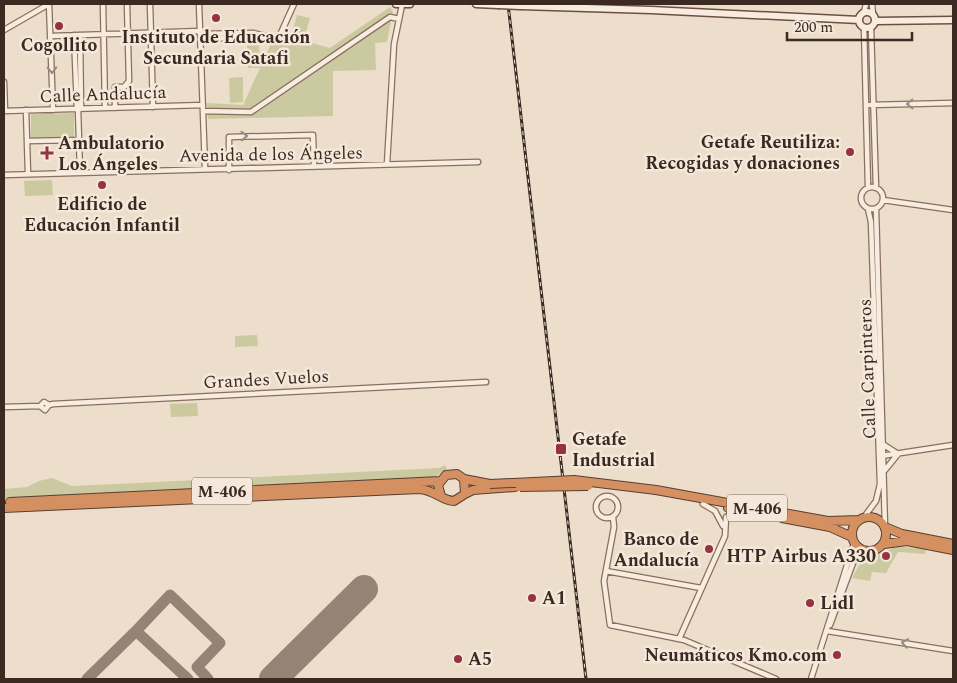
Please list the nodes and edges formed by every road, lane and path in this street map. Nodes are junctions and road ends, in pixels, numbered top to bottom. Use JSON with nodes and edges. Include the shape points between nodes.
{"nodes":[{"id":1,"x":49,"y":4,"type":"edge"},
{"id":2,"x":103,"y":4,"type":"edge"},
{"id":3,"x":127,"y":4,"type":"edge"},
{"id":4,"x":150,"y":4,"type":"edge"},
{"id":5,"x":199,"y":4,"type":"edge"},
{"id":6,"x":294,"y":4,"type":"edge"},
{"id":7,"x":399,"y":4,"type":"edge"},
{"id":8,"x":410,"y":4,"type":"edge"},
{"id":9,"x":476,"y":4,"type":"edge"},
{"id":10,"x":866,"y":4,"type":"edge"},
{"id":11,"x":872,"y":4,"type":"edge"},
{"id":12,"x":864,"y":12,"type":"junction"},
{"id":13,"x":873,"y":14,"type":"junction"},
{"id":14,"x":399,"y":19,"type":"junction"},
{"id":15,"x":859,"y":20,"type":"junction"},
{"id":16,"x":953,"y":20,"type":"edge"},
{"id":17,"x":876,"y":21,"type":"junction"},
{"id":18,"x":868,"y":28,"type":"junction"},
{"id":19,"x":4,"y":30,"type":"edge"},
{"id":20,"x":151,"y":33,"type":"junction"},
{"id":21,"x":104,"y":34,"type":"junction"},
{"id":22,"x":128,"y":34,"type":"junction"},
{"id":23,"x":74,"y":35,"type":"junction"},
{"id":24,"x":80,"y":35,"type":"junction"},
{"id":25,"x":200,"y":35,"type":"junction"},
{"id":26,"x":52,"y":36,"type":"junction"},
{"id":27,"x":4,"y":82,"type":"edge"},
{"id":28,"x":953,"y":103,"type":"edge"},
{"id":29,"x":203,"y":105,"type":"junction"},
{"id":30,"x":870,"y":105,"type":"junction"},
{"id":31,"x":153,"y":107,"type":"junction"},
{"id":32,"x":105,"y":108,"type":"junction"},
{"id":33,"x":115,"y":108,"type":"junction"},
{"id":34,"x":79,"y":109,"type":"junction"},
{"id":35,"x":26,"y":110,"type":"junction"},
{"id":36,"x":53,"y":110,"type":"junction"},
{"id":37,"x":4,"y":111,"type":"edge"},
{"id":38,"x":203,"y":111,"type":"junction"},
{"id":39,"x":79,"y":140,"type":"junction"},
{"id":40,"x":27,"y":141,"type":"junction"},
{"id":41,"x":478,"y":162,"type":"dead end"},
{"id":42,"x":386,"y":164,"type":"junction"},
{"id":43,"x":314,"y":167,"type":"junction"},
{"id":44,"x":205,"y":168,"type":"junction"},
{"id":45,"x":229,"y":170,"type":"junction"},
{"id":46,"x":80,"y":172,"type":"junction"},
{"id":47,"x":28,"y":174,"type":"junction"},
{"id":48,"x":4,"y":175,"type":"edge"},
{"id":49,"x":868,"y":187,"type":"junction"},
{"id":50,"x":876,"y":188,"type":"junction"},
{"id":51,"x":883,"y":200,"type":"junction"},
{"id":52,"x":868,"y":209,"type":"junction"},
{"id":53,"x":876,"y":209,"type":"junction"},
{"id":54,"x":953,"y":210,"type":"edge"},
{"id":55,"x":486,"y":382,"type":"dead end"},
{"id":56,"x":4,"y":407,"type":"edge"},
{"id":57,"x":884,"y":445,"type":"junction"},
{"id":58,"x":953,"y":445,"type":"edge"},
{"id":59,"x":898,"y":454,"type":"junction"},
{"id":60,"x":882,"y":456,"type":"junction"},
{"id":61,"x":884,"y":471,"type":"junction"},
{"id":62,"x":464,"y":479,"type":"junction"},
{"id":63,"x":440,"y":481,"type":"junction"},
{"id":64,"x":489,"y":486,"type":"junction"},
{"id":65,"x":655,"y":493,"type":"junction"},
{"id":66,"x":465,"y":494,"type":"junction"},
{"id":67,"x":441,"y":496,"type":"junction"},
{"id":68,"x":4,"y":502,"type":"edge"},
{"id":69,"x":704,"y":504,"type":"junction"},
{"id":70,"x":4,"y":508,"type":"edge"},
{"id":71,"x":742,"y":511,"type":"junction"},
{"id":72,"x":613,"y":517,"type":"junction"},
{"id":73,"x":862,"y":519,"type":"junction"},
{"id":74,"x":885,"y":527,"type":"junction"},
{"id":75,"x":725,"y":529,"type":"junction"},
{"id":76,"x":853,"y":540,"type":"junction"},
{"id":77,"x":884,"y":544,"type":"junction"},
{"id":78,"x":953,"y":544,"type":"edge"},
{"id":79,"x":953,"y":550,"type":"edge"},
{"id":80,"x":870,"y":552,"type":"junction"},
{"id":81,"x":606,"y":571,"type":"junction"},
{"id":82,"x":701,"y":588,"type":"junction"},
{"id":83,"x":828,"y":629,"type":"junction"},
{"id":84,"x":679,"y":639,"type":"junction"},
{"id":85,"x":953,"y":651,"type":"edge"},
{"id":86,"x":776,"y":679,"type":"edge"},
{"id":87,"x":811,"y":679,"type":"edge"}],
"edges":[{"from":1,"to":19,"type":"street"},
{"from":1,"to":26,"type":"street"},
{"from":2,"to":21,"type":"street"},
{"from":3,"to":22,"type":"street"},
{"from":4,"to":20,"type":"street"},
{"from":5,"to":25,"type":"street"},
{"from":6,"to":25,"type":"street","via":[[276,38]]},
{"from":7,"to":8,"type":"street"},
{"from":7,"to":14,"type":"street"},
{"from":9,"to":15,"type":"street","bridge":true},
{"from":10,"to":12,"type":"street"},
{"from":11,"to":13,"type":"street"},
{"from":12,"to":13,"type":"street"},
{"from":12,"to":15,"type":"street"},
{"from":13,"to":17,"type":"street"},
{"from":14,"to":38,"type":"street","via":[[390,17],[252,112]]},
{"from":14,"to":42,"type":"street","via":[[394,44]]},
{"from":15,"to":18,"type":"street"},
{"from":16,"to":17,"type":"street"},
{"from":17,"to":18,"type":"street"},
{"from":18,"to":30,"type":"street"},
{"from":20,"to":22,"type":"street"},
{"from":20,"to":25,"type":"street"},
{"from":20,"to":31,"type":"street"},
{"from":21,"to":22,"type":"street"},
{"from":21,"to":24,"type":"street"},
{"from":21,"to":32,"type":"street"},
{"from":22,"to":33,"type":"street","via":[[129,81],[124,87],[115,87]]},
{"from":23,"to":24,"type":"street"},
{"from":23,"to":26,"type":"street"},
{"from":23,"to":34,"type":"street"},
{"from":24,"to":34,"type":"street"},
{"from":25,"to":29,"type":"street"},
{"from":26,"to":36,"type":"street","one_way":true},
{"from":27,"to":37,"type":"street"},
{"from":28,"to":30,"type":"street","one_way":true},
{"from":29,"to":31,"type":"street","name":"Calle Andalucía"},
{"from":29,"to":38,"type":"street"},
{"from":30,"to":49,"type":"street"},
{"from":30,"to":50,"type":"street"},
{"from":31,"to":33,"type":"street","name":"Calle Andalucía"},
{"from":32,"to":33,"type":"street","name":"Calle Andalucía"},
{"from":32,"to":34,"type":"street","name":"Calle Andalucía"},
{"from":34,"to":36,"type":"street","name":"Calle Andalucía"},
{"from":34,"to":39,"type":"street"},
{"from":35,"to":36,"type":"street","name":"Calle Andalucía"},
{"from":35,"to":37,"type":"street","name":"Calle Andalucía"},
{"from":35,"to":40,"type":"street"},
{"from":38,"to":44,"type":"street"},
{"from":39,"to":40,"type":"street"},
{"from":39,"to":46,"type":"street"},
{"from":40,"to":47,"type":"street"},
{"from":41,"to":42,"type":"street","name":"Avenida de los Ángeles"},
{"from":42,"to":43,"type":"street","name":"Avenida de los Ángeles"},
{"from":43,"to":45,"type":"street","name":"Avenida de los Ángeles"},
{"from":45,"to":43,"type":"street","one_way":true,"via":[[228,137],[313,134]]},
{"from":44,"to":45,"type":"street","name":"Avenida de los Ángeles"},
{"from":44,"to":46,"type":"street","name":"Avenida de los Ángeles"},
{"from":46,"to":47,"type":"street","name":"Avenida de los Ángeles"},
{"from":47,"to":48,"type":"street","name":"Avenida de los Ángeles"},
{"from":49,"to":50,"type":"street"},
{"from":49,"to":52,"type":"street","via":[[860,200]]},
{"from":50,"to":51,"type":"street","via":[[881,191]]},
{"from":51,"to":53,"type":"street"},
{"from":51,"to":54,"type":"street"},
{"from":52,"to":53,"type":"street"},
{"from":52,"to":60,"type":"street","name":"Calle Carpinteros","via":[[872,232]]},
{"from":53,"to":57,"type":"street","name":"Calle Carpinteros"},
{"from":55,"to":56,"type":"street","name":"Grandes Vuelos","via":[[48,405],[44,402],[40,406]]},
{"from":57,"to":59,"type":"street"},
{"from":57,"to":60,"type":"street","name":"Calle Carpinteros"},
{"from":58,"to":59,"type":"street"},
{"from":59,"to":60,"type":"street"},
{"from":59,"to":61,"type":"street"},
{"from":60,"to":61,"type":"street","name":"Calle Carpinteros"},
{"from":60,"to":73,"type":"street","name":"Calle Carpinteros","via":[[879,494]]},
{"from":61,"to":74,"type":"street","name":"Calle Carpinteros"},
{"from":62,"to":63,"type":"highway","number":"M-406","via":[[452,473]]},
{"from":62,"to":64,"type":"highway","number":"M-406"},
{"from":62,"to":66,"type":"highway"},
{"from":63,"to":67,"type":"highway","via":[[438,490]]},
{"from":63,"to":68,"type":"highway","number":"M-406"},
{"from":64,"to":65,"type":"highway","number":"M-406","bridge":true,"via":[[574,480]]},
{"from":64,"to":66,"type":"highway","number":"M-406"},
{"from":65,"to":69,"type":"highway","number":"M-406"},
{"from":65,"to":73,"type":"highway","number":"M-406","via":[[828,521]]},
{"from":66,"to":67,"type":"highway","number":"M-406","via":[[454,501]]},
{"from":67,"to":70,"type":"highway","number":"M-406","via":[[431,490],[419,489]]},
{"from":69,"to":71,"type":"highway","number":"M-406"},
{"from":69,"to":75,"type":"street","via":[[715,511]]},
{"from":71,"to":75,"type":"street","via":[[726,517]]},
{"from":71,"to":76,"type":"highway","number":"M-406","via":[[830,527]]},
{"from":72,"to":72,"type":"street","via":[[618,511],[618,504],[613,498],[602,497],[595,506],[597,513],[602,518]]},
{"from":72,"to":81,"type":"street"},
{"from":73,"to":74,"type":"highway","number":"M-406","via":[[876,518]]},
{"from":73,"to":76,"type":"highway","via":[[853,529]]},
{"from":74,"to":77,"type":"highway"},
{"from":74,"to":78,"type":"highway","number":"M-406","via":[[902,534]]},
{"from":75,"to":82,"type":"street","via":[[725,536]]},
{"from":76,"to":80,"type":"highway","number":"M-406","via":[[859,549]]},
{"from":76,"to":83,"type":"street"},
{"from":77,"to":79,"type":"highway","via":[[907,541]]},
{"from":77,"to":80,"type":"highway"},
{"from":80,"to":83,"type":"street","via":[[857,557],[853,563]]},
{"from":81,"to":82,"type":"street"},
{"from":81,"to":84,"type":"street","via":[[604,588],[610,625]]},
{"from":82,"to":84,"type":"street"},
{"from":85,"to":83,"type":"street","one_way":true},
{"from":83,"to":87,"type":"street"},
{"from":84,"to":86,"type":"street"}]}
